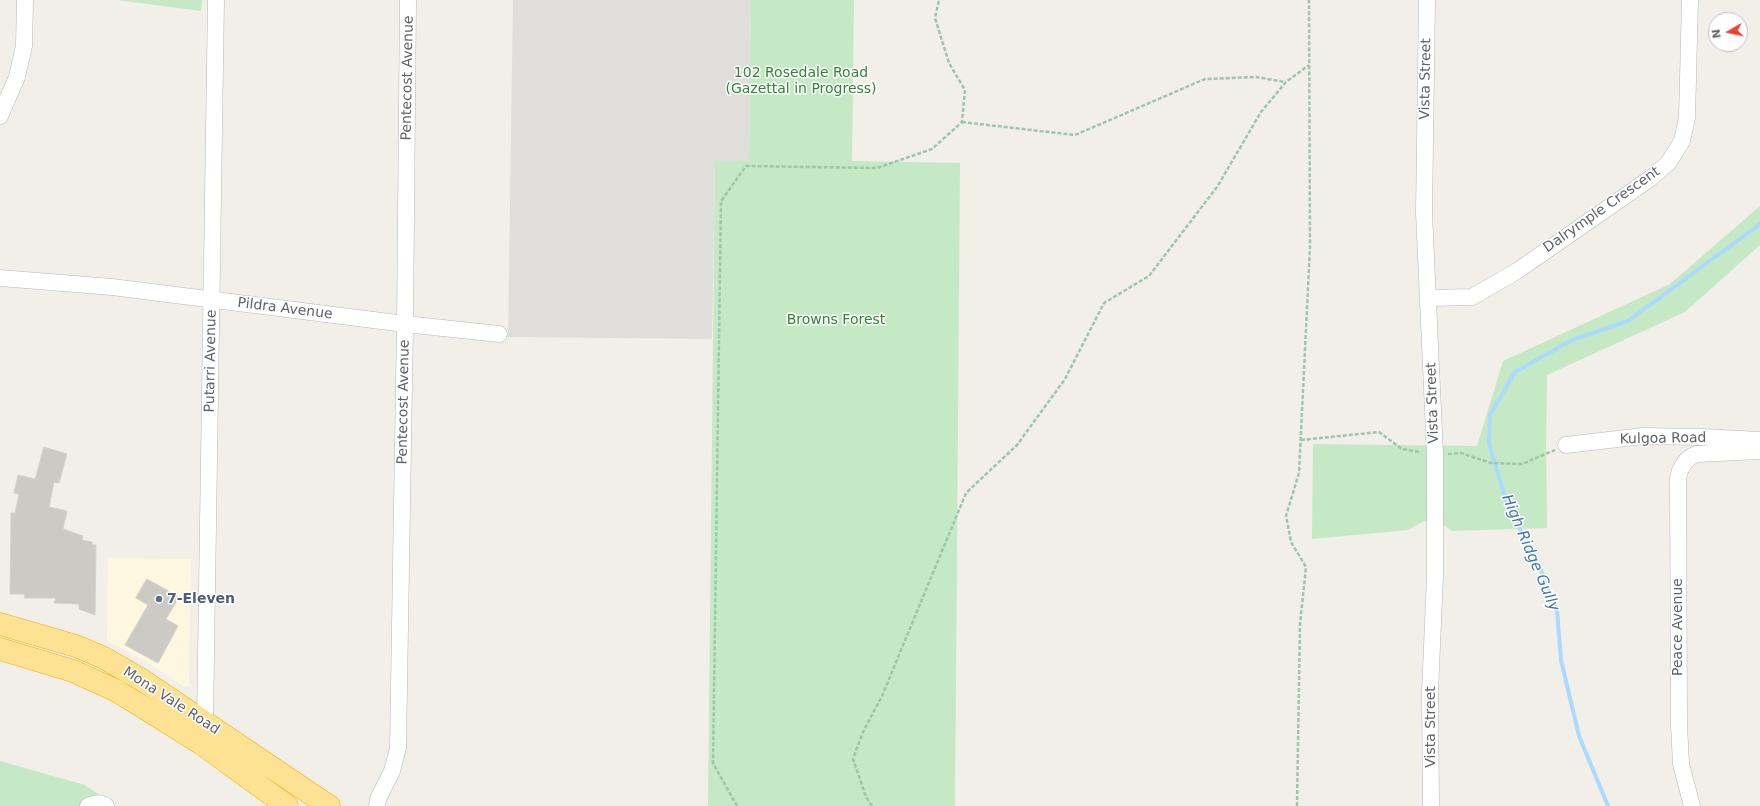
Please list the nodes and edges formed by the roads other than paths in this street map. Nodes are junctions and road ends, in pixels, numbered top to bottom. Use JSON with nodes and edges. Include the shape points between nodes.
{"nodes":[{"id":1,"x":25,"y":0,"type":"edge"},
{"id":2,"x":216,"y":0,"type":"edge"},
{"id":3,"x":408,"y":0,"type":"edge"},
{"id":4,"x":1426,"y":0,"type":"edge"},
{"id":5,"x":1690,"y":0,"type":"edge"},
{"id":6,"x":0,"y":116,"type":"edge"},
{"id":7,"x":0,"y":278,"type":"edge"},
{"id":8,"x":1428,"y":298,"type":"junction"},
{"id":9,"x":212,"y":300,"type":"junction"},
{"id":10,"x":405,"y":324,"type":"junction"},
{"id":11,"x":499,"y":334,"type":"dead end"},
{"id":12,"x":1760,"y":440,"type":"edge"},
{"id":13,"x":1566,"y":445,"type":"road end"},
{"id":14,"x":1760,"y":451,"type":"edge"},
{"id":15,"x":1696,"y":454,"type":"joint"},
{"id":16,"x":0,"y":624,"type":"edge"},
{"id":17,"x":0,"y":649,"type":"edge"},
{"id":18,"x":205,"y":721,"type":"junction"},
{"id":19,"x":374,"y":804,"type":"edge"},
{"id":20,"x":88,"y":806,"type":"edge"},
{"id":21,"x":106,"y":806,"type":"edge"},
{"id":22,"x":286,"y":806,"type":"edge"},
{"id":23,"x":329,"y":806,"type":"edge"},
{"id":24,"x":1431,"y":806,"type":"edge"},
{"id":25,"x":1692,"y":806,"type":"edge"}],
"edges":[{"from":1,"to":6,"type":"street","via":[[24,46],[17,77]]},
{"from":2,"to":9,"type":"street","name":"Putarri Avenue"},
{"from":3,"to":10,"type":"street","name":"Pentecost Avenue"},
{"from":4,"to":8,"type":"street","name":"Vista Street","via":[[1424,213]]},
{"from":5,"to":8,"type":"street","name":"Dalrymple Crescent","via":[[1687,118],[1682,141],[1669,162],[1651,178],[1517,271],[1472,297]]},
{"from":7,"to":9,"type":"street","name":"Pildra Avenue","via":[[112,287]]},
{"from":8,"to":24,"type":"street","name":"Vista Street","via":[[1435,454],[1435,576],[1430,692]]},
{"from":9,"to":10,"type":"street","name":"Pildra Avenue"},
{"from":9,"to":18,"type":"street","name":"Putarri Avenue"},
{"from":10,"to":11,"type":"street","name":"Pildra Avenue"},
{"from":10,"to":19,"type":"street","name":"Pentecost Avenue","via":[[398,748],[392,771]]},
{"from":12,"to":13,"type":"street","name":"Kulgoa Road","via":[[1644,436]]},
{"from":14,"to":15,"type":"street","name":"Kulgoa Road"},
{"from":15,"to":25,"type":"street","name":"Peace Avenue","via":[[1684,463],[1679,470],[1678,478],[1679,726],[1681,764]]},
{"from":16,"to":18,"type":"highway","name":"Mona Vale Road","via":[[76,646],[104,658]]},
{"from":17,"to":22,"type":"highway","name":"Mona Vale Road","via":[[73,671],[117,691],[202,744]]},
{"from":18,"to":23,"type":"highway","name":"Mona Vale Road"},
{"from":20,"to":21,"type":"street","via":[[94,803]]}]}
